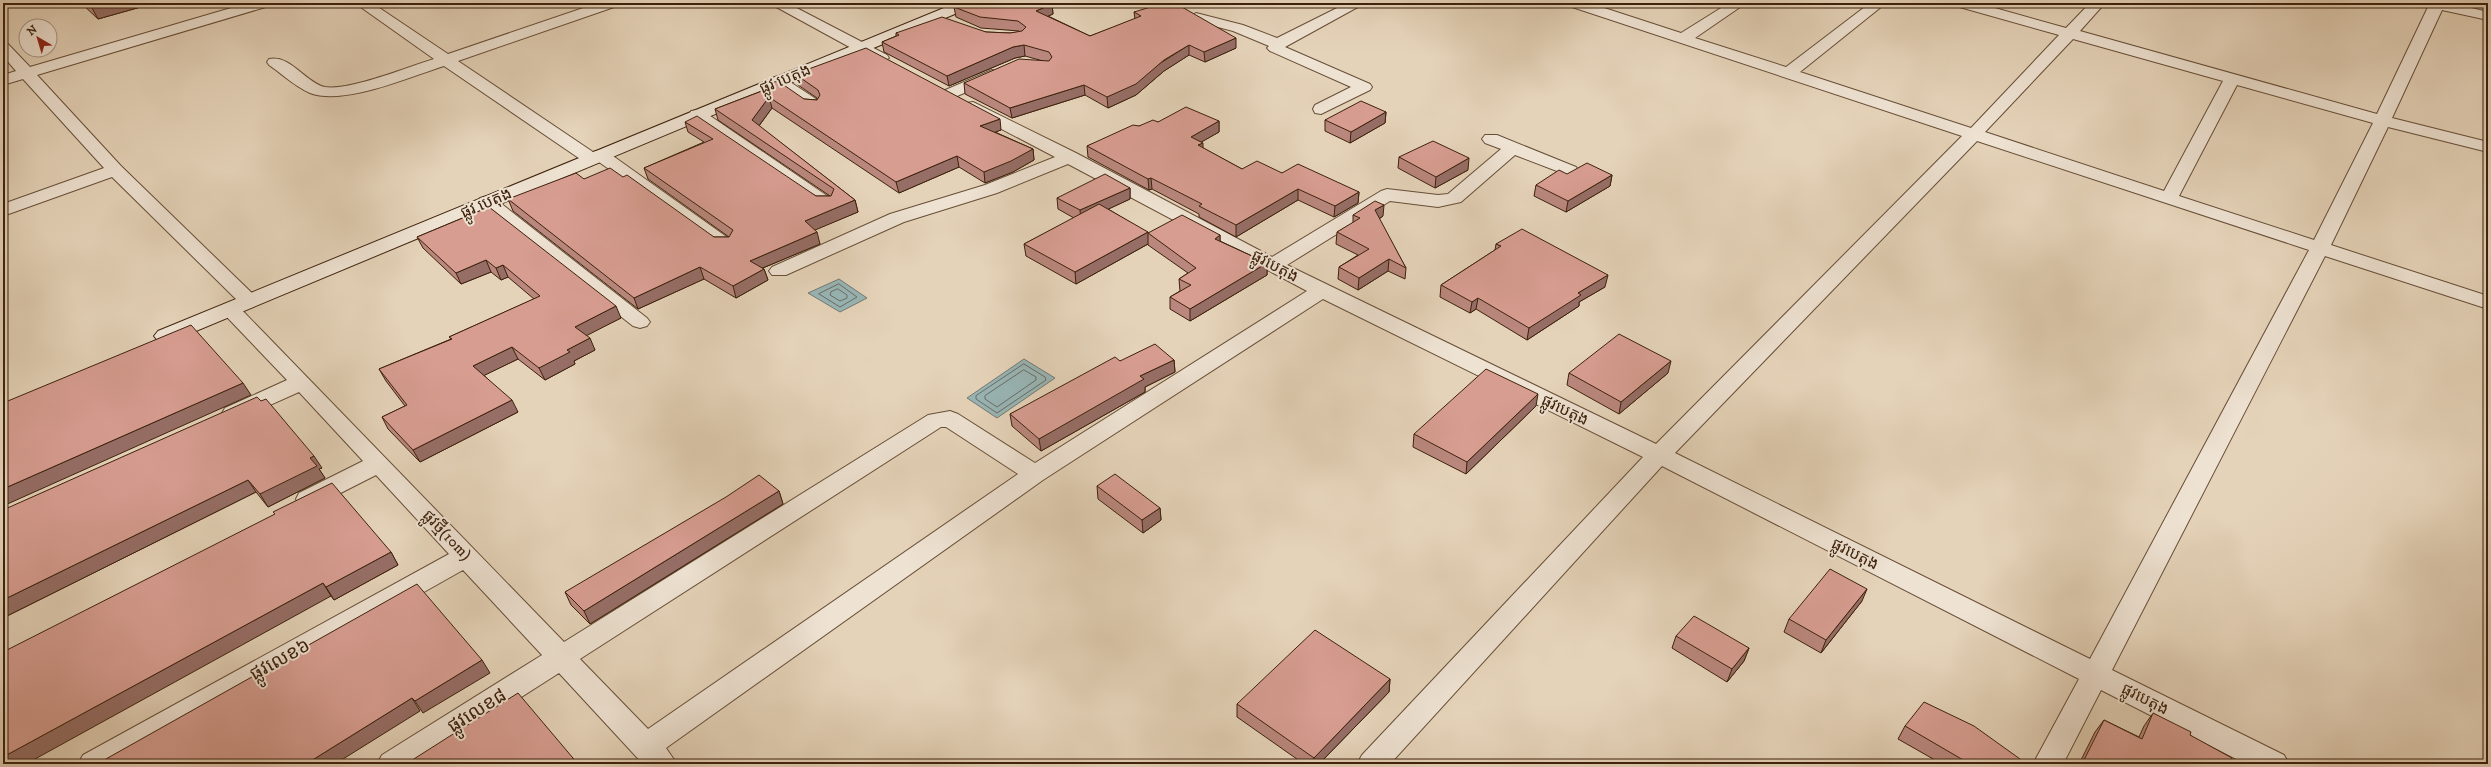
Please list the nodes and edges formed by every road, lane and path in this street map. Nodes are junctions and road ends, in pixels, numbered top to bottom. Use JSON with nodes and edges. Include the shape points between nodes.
{"nodes":[{"id":1,"x":264,"y":3,"type":"edge"},
{"id":2,"x":362,"y":3,"type":"edge"},
{"id":3,"x":566,"y":3,"type":"edge"},
{"id":4,"x":612,"y":3,"type":"edge"},
{"id":5,"x":969,"y":3,"type":"edge"},
{"id":6,"x":1358,"y":3,"type":"edge"},
{"id":7,"x":1577,"y":3,"type":"edge"},
{"id":8,"x":1739,"y":3,"type":"edge"},
{"id":9,"x":1879,"y":3,"type":"edge"},
{"id":10,"x":1961,"y":3,"type":"edge"},
{"id":11,"x":2098,"y":3,"type":"edge"},
{"id":12,"x":2434,"y":4,"type":"edge"},
{"id":13,"x":786,"y":5,"type":"edge"},
{"id":14,"x":583,"y":13,"type":"junction"},
{"id":15,"x":2488,"y":16,"type":"edge"},
{"id":16,"x":936,"y":17,"type":"junction"},
{"id":17,"x":1196,"y":17,"type":"edge"},
{"id":18,"x":955,"y":25,"type":"edge"},
{"id":19,"x":2070,"y":34,"type":"junction"},
{"id":20,"x":1683,"y":39,"type":"junction"},
{"id":21,"x":1278,"y":44,"type":"junction"},
{"id":22,"x":3,"y":48,"type":"edge"},
{"id":23,"x":860,"y":48,"type":"junction"},
{"id":24,"x":446,"y":60,"type":"junction"},
{"id":25,"x":275,"y":62,"type":"dead end"},
{"id":26,"x":1009,"y":67,"type":"edge"},
{"id":27,"x":902,"y":69,"type":"edge"},
{"id":28,"x":26,"y":73,"type":"junction"},
{"id":29,"x":1789,"y":73,"type":"junction"},
{"id":30,"x":2232,"y":79,"type":"junction"},
{"id":31,"x":3,"y":80,"type":"edge"},
{"id":32,"x":778,"y":82,"type":"junction"},
{"id":33,"x":929,"y":84,"type":"edge"},
{"id":34,"x":949,"y":94,"type":"junction"},
{"id":35,"x":813,"y":105,"type":"edge"},
{"id":36,"x":1321,"y":109,"type":"dead end"},
{"id":37,"x":697,"y":115,"type":"junction"},
{"id":38,"x":2384,"y":121,"type":"junction"},
{"id":39,"x":1974,"y":134,"type":"junction"},
{"id":40,"x":1491,"y":139,"type":"dead end"},
{"id":41,"x":2488,"y":147,"type":"edge"},
{"id":42,"x":1513,"y":148,"type":"junction"},
{"id":43,"x":596,"y":157,"type":"junction"},
{"id":44,"x":1070,"y":157,"type":"junction"},
{"id":45,"x":115,"y":170,"type":"junction"},
{"id":46,"x":1570,"y":171,"type":"edge"},
{"id":47,"x":2168,"y":198,"type":"junction"},
{"id":48,"x":487,"y":202,"type":"junction"},
{"id":49,"x":827,"y":202,"type":"edge"},
{"id":50,"x":3,"y":210,"type":"edge"},
{"id":51,"x":725,"y":244,"type":"edge"},
{"id":52,"x":2319,"y":248,"type":"junction"},
{"id":53,"x":1273,"y":265,"type":"junction"},
{"id":54,"x":780,"y":271,"type":"dead end"},
{"id":55,"x":1322,"y":291,"type":"junction"},
{"id":56,"x":2488,"y":303,"type":"edge"},
{"id":57,"x":240,"y":305,"type":"junction"},
{"id":58,"x":640,"y":322,"type":"dead end"},
{"id":59,"x":150,"y":342,"type":"edge"},
{"id":60,"x":302,"y":382,"type":"junction"},
{"id":61,"x":217,"y":421,"type":"edge"},
{"id":62,"x":1659,"y":455,"type":"junction"},
{"id":63,"x":379,"y":463,"type":"junction"},
{"id":64,"x":1035,"y":474,"type":"junction"},
{"id":65,"x":285,"y":511,"type":"edge"},
{"id":66,"x":467,"y":556,"type":"junction"},
{"id":67,"x":563,"y":658,"type":"junction"},
{"id":68,"x":2096,"y":674,"type":"junction"},
{"id":69,"x":653,"y":755,"type":"edge"},
{"id":70,"x":93,"y":764,"type":"edge"},
{"id":71,"x":392,"y":764,"type":"edge"},
{"id":72,"x":1372,"y":764,"type":"edge"},
{"id":73,"x":2048,"y":764,"type":"edge"},
{"id":74,"x":2274,"y":764,"type":"edge"}],
"edges":[{"from":1,"to":28,"type":"street"},
{"from":2,"to":24,"type":"street"},
{"from":3,"to":14,"type":"street"},
{"from":4,"to":14,"type":"street"},
{"from":5,"to":16,"type":"street","name":"ផ្លូវ បេតុង"},
{"from":6,"to":21,"type":"street"},
{"from":7,"to":20,"type":"street"},
{"from":8,"to":20,"type":"street"},
{"from":9,"to":29,"type":"street"},
{"from":10,"to":19,"type":"street"},
{"from":11,"to":19,"type":"street"},
{"from":12,"to":15,"type":"street"},
{"from":12,"to":38,"type":"street"},
{"from":13,"to":23,"type":"street"},
{"from":14,"to":24,"type":"street"},
{"from":16,"to":18,"type":"street"},
{"from":16,"to":23,"type":"street","name":"ផ្លូវ បេតុង"},
{"from":17,"to":21,"type":"street","via":[[1238,28]]},
{"from":19,"to":30,"type":"street"},
{"from":19,"to":39,"type":"street"},
{"from":20,"to":29,"type":"street"},
{"from":21,"to":36,"type":"street","via":[[1275,48],[1278,50],[1364,86]]},
{"from":22,"to":28,"type":"street","name":"ផ្លូវថ្មី(10m)"},
{"from":23,"to":27,"type":"street"},
{"from":23,"to":32,"type":"street","name":"ផ្លូវ បេតុង"},
{"from":24,"to":25,"type":"street","via":[[347,91],[326,92],[315,89]]},
{"from":24,"to":43,"type":"street"},
{"from":26,"to":34,"type":"street"},
{"from":28,"to":31,"type":"street"},
{"from":28,"to":45,"type":"street","name":"ផ្លូវថ្មី(10m)"},
{"from":29,"to":39,"type":"street"},
{"from":30,"to":38,"type":"street"},
{"from":30,"to":47,"type":"street"},
{"from":32,"to":35,"type":"street"},
{"from":32,"to":37,"type":"street","name":"ផ្លូវ បេតុង"},
{"from":33,"to":34,"type":"street","name":"ផ្លូវបេតុង"},
{"from":34,"to":44,"type":"street","name":"ផ្លូវបេតុង"},
{"from":37,"to":43,"type":"street","name":"ផ្លូវ បេតុង"},
{"from":37,"to":49,"type":"street"},
{"from":38,"to":41,"type":"street"},
{"from":38,"to":52,"type":"street"},
{"from":39,"to":47,"type":"street"},
{"from":39,"to":62,"type":"street"},
{"from":40,"to":42,"type":"street"},
{"from":42,"to":46,"type":"street"},
{"from":42,"to":53,"type":"street","via":[[1454,198],[1438,201],[1388,195]]},
{"from":43,"to":48,"type":"street","name":"ផ្លូវ បេតុង"},
{"from":43,"to":51,"type":"street"},
{"from":44,"to":53,"type":"street","name":"ផ្លូវបេតុង"},
{"from":44,"to":54,"type":"street","via":[[991,189],[897,218]]},
{"from":45,"to":50,"type":"street"},
{"from":45,"to":57,"type":"street","name":"ផ្លូវថ្មី(10m)"},
{"from":47,"to":52,"type":"street"},
{"from":48,"to":57,"type":"street","name":"ផ្លូវ បេតុង"},
{"from":48,"to":58,"type":"street"},
{"from":52,"to":56,"type":"street"},
{"from":52,"to":68,"type":"street"},
{"from":53,"to":55,"type":"street","name":"ផ្លូវបេតុង"},
{"from":55,"to":62,"type":"street","name":"ផ្លូវបេតុង"},
{"from":55,"to":64,"type":"street"},
{"from":57,"to":59,"type":"street","name":"ផ្លូវ បេតុង"},
{"from":57,"to":60,"type":"street","name":"ផ្លូវថ្មី(10m)"},
{"from":60,"to":61,"type":"street"},
{"from":60,"to":63,"type":"street","name":"ផ្លូវថ្មី(10m)"},
{"from":62,"to":68,"type":"street","name":"ផ្លូវបេតុង"},
{"from":62,"to":72,"type":"street"},
{"from":63,"to":65,"type":"street"},
{"from":63,"to":66,"type":"street","name":"ផ្លូវថ្មី(10m)"},
{"from":64,"to":67,"type":"street","name":"ផ្លូវលេខ៨","via":[[950,419],[936,420]]},
{"from":64,"to":69,"type":"street"},
{"from":66,"to":67,"type":"street","name":"ផ្លូវថ្មី(10m)"},
{"from":66,"to":70,"type":"street","name":"ផ្លូវលេខ៦"},
{"from":67,"to":69,"type":"street","name":"ផ្លូវថ្មី(10m)"},
{"from":67,"to":71,"type":"street","name":"ផ្លូវលេខ៨"},
{"from":68,"to":73,"type":"street"},
{"from":68,"to":74,"type":"street","name":"ផ្លូវបេតុង"}]}
